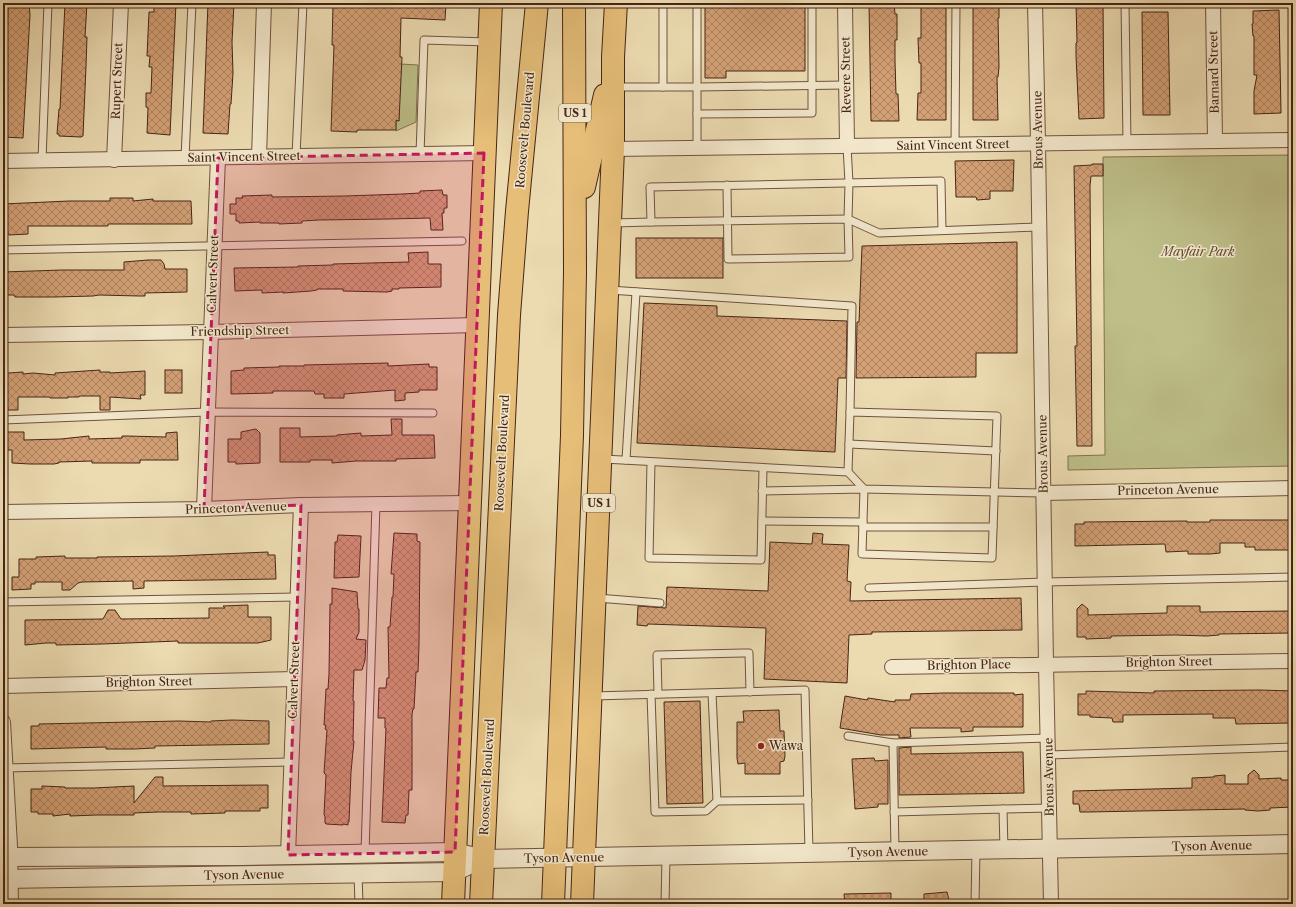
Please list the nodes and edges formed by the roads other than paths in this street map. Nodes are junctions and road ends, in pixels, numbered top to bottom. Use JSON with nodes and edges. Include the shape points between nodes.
{"nodes":[{"id":1,"x":48,"y":3,"type":"edge"},
{"id":2,"x":120,"y":3,"type":"edge"},
{"id":3,"x":192,"y":3,"type":"edge"},
{"id":4,"x":264,"y":3,"type":"edge"},
{"id":5,"x":303,"y":3,"type":"edge"},
{"id":6,"x":491,"y":3,"type":"edge"},
{"id":7,"x":536,"y":3,"type":"edge"},
{"id":8,"x":574,"y":3,"type":"edge"},
{"id":9,"x":616,"y":3,"type":"edge"},
{"id":10,"x":663,"y":3,"type":"edge"},
{"id":11,"x":697,"y":3,"type":"edge"},
{"id":12,"x":812,"y":3,"type":"edge"},
{"id":13,"x":845,"y":3,"type":"edge"},
{"id":14,"x":956,"y":3,"type":"edge"},
{"id":15,"x":1035,"y":3,"type":"edge"},
{"id":16,"x":1125,"y":3,"type":"edge"},
{"id":17,"x":1213,"y":3,"type":"edge"},
{"id":18,"x":489,"y":42,"type":"junction"},
{"id":19,"x":614,"y":57,"type":"junction"},
{"id":20,"x":812,"y":85,"type":"junction"},
{"id":21,"x":846,"y":85,"type":"junction"},
{"id":22,"x":614,"y":87,"type":"junction"},
{"id":23,"x":663,"y":87,"type":"junction"},
{"id":24,"x":697,"y":87,"type":"junction"},
{"id":25,"x":697,"y":114,"type":"junction"},
{"id":26,"x":1293,"y":140,"type":"edge"},
{"id":27,"x":1215,"y":141,"type":"junction"},
{"id":28,"x":1127,"y":142,"type":"junction"},
{"id":29,"x":1038,"y":144,"type":"junction"},
{"id":30,"x":955,"y":145,"type":"junction"},
{"id":31,"x":847,"y":146,"type":"junction"},
{"id":32,"x":697,"y":148,"type":"junction"},
{"id":33,"x":613,"y":150,"type":"junction"},
{"id":34,"x":484,"y":153,"type":"junction"},
{"id":35,"x":420,"y":154,"type":"junction"},
{"id":36,"x":296,"y":156,"type":"junction"},
{"id":37,"x":259,"y":157,"type":"junction"},
{"id":38,"x":185,"y":158,"type":"junction"},
{"id":39,"x":218,"y":158,"type":"junction"},
{"id":40,"x":42,"y":160,"type":"junction"},
{"id":41,"x":114,"y":160,"type":"junction"},
{"id":42,"x":3,"y":161,"type":"edge"},
{"id":43,"x":849,"y":183,"type":"junction"},
{"id":44,"x":727,"y":185,"type":"junction"},
{"id":45,"x":848,"y":219,"type":"junction"},
{"id":46,"x":728,"y":221,"type":"junction"},
{"id":47,"x":610,"y":222,"type":"junction"},
{"id":48,"x":651,"y":222,"type":"junction"},
{"id":49,"x":575,"y":223,"type":"junction"},
{"id":50,"x":1039,"y":227,"type":"junction"},
{"id":51,"x":942,"y":230,"type":"junction"},
{"id":52,"x":462,"y":241,"type":"dead end"},
{"id":53,"x":214,"y":246,"type":"junction"},
{"id":54,"x":3,"y":250,"type":"edge"},
{"id":55,"x":607,"y":290,"type":"junction"},
{"id":56,"x":636,"y":292,"type":"junction"},
{"id":57,"x":477,"y":325,"type":"junction"},
{"id":58,"x":211,"y":332,"type":"junction"},
{"id":59,"x":3,"y":335,"type":"edge"},
{"id":60,"x":207,"y":412,"type":"junction"},
{"id":61,"x":850,"y":412,"type":"junction"},
{"id":62,"x":433,"y":413,"type":"dead end"},
{"id":63,"x":3,"y":420,"type":"edge"},
{"id":64,"x":849,"y":444,"type":"junction"},
{"id":65,"x":996,"y":451,"type":"junction"},
{"id":66,"x":600,"y":459,"type":"junction"},
{"id":67,"x":626,"y":460,"type":"junction"},
{"id":68,"x":651,"y":462,"type":"junction"},
{"id":69,"x":763,"y":468,"type":"junction"},
{"id":70,"x":848,"y":472,"type":"junction"},
{"id":71,"x":1293,"y":488,"type":"edge"},
{"id":72,"x":864,"y":489,"type":"junction"},
{"id":73,"x":762,"y":491,"type":"junction"},
{"id":74,"x":994,"y":492,"type":"junction"},
{"id":75,"x":1043,"y":493,"type":"junction"},
{"id":76,"x":470,"y":503,"type":"junction"},
{"id":77,"x":376,"y":504,"type":"junction"},
{"id":78,"x":301,"y":505,"type":"junction"},
{"id":79,"x":204,"y":509,"type":"junction"},
{"id":80,"x":3,"y":512,"type":"edge"},
{"id":81,"x":762,"y":522,"type":"junction"},
{"id":82,"x":863,"y":524,"type":"junction"},
{"id":83,"x":993,"y":527,"type":"junction"},
{"id":84,"x":1293,"y":577,"type":"edge"},
{"id":85,"x":1044,"y":582,"type":"junction"},
{"id":86,"x":869,"y":588,"type":"dead end"},
{"id":87,"x":297,"y":597,"type":"junction"},
{"id":88,"x":595,"y":598,"type":"junction"},
{"id":89,"x":3,"y":602,"type":"edge"},
{"id":90,"x":660,"y":603,"type":"dead end"},
{"id":91,"x":1293,"y":661,"type":"edge"},
{"id":92,"x":1046,"y":664,"type":"junction"},
{"id":93,"x":892,"y":667,"type":"dead end"},
{"id":94,"x":294,"y":679,"type":"junction"},
{"id":95,"x":3,"y":686,"type":"edge"},
{"id":96,"x":712,"y":692,"type":"junction"},
{"id":97,"x":750,"y":692,"type":"junction"},
{"id":98,"x":491,"y":693,"type":"junction"},
{"id":99,"x":654,"y":694,"type":"junction"},
{"id":100,"x":591,"y":696,"type":"junction"},
{"id":101,"x":3,"y":722,"type":"edge"},
{"id":102,"x":848,"y":736,"type":"dead end"},
{"id":103,"x":1048,"y":738,"type":"junction"},
{"id":104,"x":892,"y":743,"type":"junction"},
{"id":105,"x":1293,"y":747,"type":"edge"},
{"id":106,"x":1048,"y":754,"type":"junction"},
{"id":107,"x":291,"y":762,"type":"junction"},
{"id":108,"x":4,"y":768,"type":"edge"},
{"id":109,"x":808,"y":800,"type":"junction"},
{"id":110,"x":718,"y":801,"type":"junction"},
{"id":111,"x":1050,"y":808,"type":"junction"},
{"id":112,"x":1003,"y":809,"type":"junction"},
{"id":113,"x":894,"y":812,"type":"junction"},
{"id":114,"x":1293,"y":844,"type":"edge"},
{"id":115,"x":1050,"y":849,"type":"junction"},
{"id":116,"x":976,"y":850,"type":"junction"},
{"id":117,"x":1004,"y":850,"type":"junction"},
{"id":118,"x":895,"y":852,"type":"junction"},
{"id":119,"x":809,"y":853,"type":"junction"},
{"id":120,"x":365,"y":854,"type":"junction"},
{"id":121,"x":288,"y":855,"type":"junction"},
{"id":122,"x":242,"y":856,"type":"junction"},
{"id":123,"x":666,"y":856,"type":"junction"},
{"id":124,"x":7,"y":857,"type":"edge"},
{"id":125,"x":584,"y":857,"type":"junction"},
{"id":126,"x":554,"y":858,"type":"junction"},
{"id":127,"x":483,"y":859,"type":"junction"},
{"id":128,"x":455,"y":862,"type":"junction"},
{"id":129,"x":242,"y":874,"type":"junction"},
{"id":130,"x":358,"y":874,"type":"junction"},
{"id":131,"x":7,"y":879,"type":"edge"},
{"id":132,"x":11,"y":904,"type":"edge"},
{"id":133,"x":359,"y":904,"type":"edge"},
{"id":134,"x":453,"y":904,"type":"edge"},
{"id":135,"x":481,"y":904,"type":"edge"},
{"id":136,"x":553,"y":904,"type":"edge"},
{"id":137,"x":582,"y":904,"type":"edge"},
{"id":138,"x":665,"y":904,"type":"edge"},
{"id":139,"x":975,"y":904,"type":"edge"},
{"id":140,"x":1051,"y":904,"type":"edge"}],
"edges":[{"from":1,"to":40,"type":"lane"},
{"from":2,"to":41,"type":"street","name":"Rupert Street"},
{"from":3,"to":38,"type":"lane"},
{"from":4,"to":37,"type":"street"},
{"from":5,"to":36,"type":"lane"},
{"from":6,"to":18,"type":"highway"},
{"from":7,"to":98,"type":"highway","name":"Roosevelt Boulevard","via":[[509,315]]},
{"from":8,"to":49,"type":"highway","number":"US 1"},
{"from":9,"to":19,"type":"highway","number":"US 1"},
{"from":10,"to":23,"type":"lane"},
{"from":11,"to":24,"type":"lane"},
{"from":12,"to":20,"type":"lane"},
{"from":13,"to":21,"type":"street","name":"Revere Street"},
{"from":14,"to":30,"type":"lane"},
{"from":15,"to":29,"type":"street","name":"Brous Avenue"},
{"from":16,"to":28,"type":"lane"},
{"from":17,"to":27,"type":"street","name":"Barnard Street"},
{"from":18,"to":34,"type":"highway"},
{"from":18,"to":35,"type":"lane","via":[[424,40]]},
{"from":19,"to":22,"type":"highway","number":"US 1"},
{"from":19,"to":49,"type":"highway"},
{"from":20,"to":21,"type":"lane"},
{"from":20,"to":24,"type":"lane"},
{"from":20,"to":25,"type":"lane","via":[[812,113]]},
{"from":21,"to":31,"type":"street","name":"Revere Street"},
{"from":22,"to":23,"type":"lane"},
{"from":22,"to":33,"type":"highway","number":"US 1"},
{"from":23,"to":24,"type":"lane"},
{"from":24,"to":25,"type":"lane"},
{"from":25,"to":32,"type":"lane"},
{"from":26,"to":27,"type":"street","name":"Saint Vincent Street"},
{"from":27,"to":28,"type":"street","name":"Saint Vincent Street"},
{"from":28,"to":29,"type":"street","name":"Saint Vincent Street"},
{"from":29,"to":30,"type":"street","name":"Saint Vincent Street"},
{"from":29,"to":50,"type":"street","name":"Brous Avenue"},
{"from":30,"to":31,"type":"street","name":"Saint Vincent Street"},
{"from":31,"to":32,"type":"street","name":"Saint Vincent Street"},
{"from":31,"to":43,"type":"lane"},
{"from":32,"to":33,"type":"street","name":"Saint Vincent Street"},
{"from":33,"to":47,"type":"highway","number":"US 1"},
{"from":34,"to":35,"type":"street","name":"Saint Vincent Street"},
{"from":34,"to":57,"type":"highway"},
{"from":35,"to":36,"type":"street","name":"Saint Vincent Street"},
{"from":36,"to":37,"type":"street","name":"Saint Vincent Street"},
{"from":37,"to":39,"type":"street","name":"Saint Vincent Street"},
{"from":38,"to":39,"type":"street","name":"Saint Vincent Street"},
{"from":38,"to":41,"type":"street","name":"Saint Vincent Street"},
{"from":39,"to":53,"type":"street","name":"Calvert Street"},
{"from":40,"to":41,"type":"street","name":"Saint Vincent Street"},
{"from":40,"to":42,"type":"street","name":"Saint Vincent Street"},
{"from":43,"to":44,"type":"lane"},
{"from":43,"to":45,"type":"lane"},
{"from":43,"to":51,"type":"lane","via":[[941,181]]},
{"from":44,"to":46,"type":"lane"},
{"from":44,"to":48,"type":"lane","via":[[650,187]]},
{"from":45,"to":46,"type":"lane"},
{"from":45,"to":46,"type":"lane","via":[[849,257],[728,259]]},
{"from":45,"to":51,"type":"lane","via":[[879,233]]},
{"from":46,"to":48,"type":"lane"},
{"from":47,"to":48,"type":"lane"},
{"from":47,"to":55,"type":"highway","number":"US 1"},
{"from":49,"to":126,"type":"highway","number":"US 1","via":[[572,435]]},
{"from":50,"to":51,"type":"lane"},
{"from":50,"to":75,"type":"street","name":"Brous Avenue"},
{"from":52,"to":53,"type":"lane"},
{"from":53,"to":54,"type":"lane"},
{"from":53,"to":58,"type":"street","name":"Calvert Street"},
{"from":55,"to":56,"type":"lane"},
{"from":55,"to":66,"type":"highway","number":"US 1"},
{"from":56,"to":61,"type":"lane","via":[[852,306]]},
{"from":56,"to":67,"type":"lane"},
{"from":57,"to":58,"type":"street","name":"Friendship Street"},
{"from":57,"to":76,"type":"highway"},
{"from":58,"to":59,"type":"street","name":"Friendship Street"},
{"from":58,"to":60,"type":"street","name":"Calvert Street"},
{"from":60,"to":62,"type":"lane"},
{"from":60,"to":63,"type":"lane"},
{"from":60,"to":79,"type":"street","name":"Calvert Street"},
{"from":61,"to":64,"type":"lane"},
{"from":61,"to":65,"type":"lane","via":[[997,416]]},
{"from":64,"to":65,"type":"lane"},
{"from":64,"to":70,"type":"lane"},
{"from":65,"to":74,"type":"lane"},
{"from":66,"to":67,"type":"lane"},
{"from":66,"to":88,"type":"highway","number":"US 1"},
{"from":67,"to":68,"type":"lane"},
{"from":68,"to":69,"type":"lane"},
{"from":68,"to":81,"type":"lane","via":[[649,558],[760,560]]},
{"from":69,"to":70,"type":"lane"},
{"from":69,"to":73,"type":"lane"},
{"from":70,"to":72,"type":"lane"},
{"from":71,"to":75,"type":"street","name":"Princeton Avenue"},
{"from":72,"to":73,"type":"lane"},
{"from":72,"to":74,"type":"lane"},
{"from":72,"to":82,"type":"lane"},
{"from":73,"to":81,"type":"lane"},
{"from":74,"to":75,"type":"lane"},
{"from":74,"to":83,"type":"lane"},
{"from":75,"to":85,"type":"street","name":"Brous Avenue"},
{"from":76,"to":77,"type":"street","name":"Princeton Avenue"},
{"from":76,"to":98,"type":"highway"},
{"from":76,"to":128,"type":"highway"},
{"from":77,"to":78,"type":"street","name":"Princeton Avenue"},
{"from":77,"to":120,"type":"lane"},
{"from":78,"to":79,"type":"street","name":"Princeton Avenue"},
{"from":78,"to":87,"type":"street","name":"Calvert Street"},
{"from":79,"to":80,"type":"street","name":"Princeton Avenue"},
{"from":81,"to":82,"type":"lane"},
{"from":82,"to":83,"type":"lane"},
{"from":82,"to":83,"type":"lane","via":[[862,554],[992,558]]},
{"from":84,"to":85,"type":"lane"},
{"from":85,"to":86,"type":"lane"},
{"from":85,"to":92,"type":"street","name":"Brous Avenue"},
{"from":87,"to":89,"type":"lane"},
{"from":87,"to":94,"type":"street","name":"Calvert Street"},
{"from":88,"to":90,"type":"lane"},
{"from":88,"to":100,"type":"highway","number":"US 1"},
{"from":91,"to":92,"type":"street","name":"Brighton Street"},
{"from":92,"to":93,"type":"street","name":"Brighton Place"},
{"from":92,"to":103,"type":"street","name":"Brous Avenue"},
{"from":94,"to":95,"type":"street","name":"Brighton Street"},
{"from":94,"to":107,"type":"street","name":"Calvert Street"},
{"from":96,"to":97,"type":"lane"},
{"from":96,"to":99,"type":"lane"},
{"from":96,"to":110,"type":"lane"},
{"from":97,"to":99,"type":"lane","via":[[749,653],[657,655]]},
{"from":97,"to":109,"type":"lane","via":[[805,690]]},
{"from":98,"to":127,"type":"highway","name":"Roosevelt Boulevard"},
{"from":99,"to":100,"type":"lane"},
{"from":99,"to":110,"type":"lane","via":[[655,812],[706,811]]},
{"from":100,"to":125,"type":"highway","number":"US 1"},
{"from":101,"to":108,"type":"street"},
{"from":102,"to":104,"type":"lane"},
{"from":103,"to":104,"type":"lane"},
{"from":103,"to":106,"type":"street","name":"Brous Avenue"},
{"from":104,"to":113,"type":"lane"},
{"from":105,"to":106,"type":"lane"},
{"from":106,"to":111,"type":"street","name":"Brous Avenue"},
{"from":107,"to":108,"type":"lane"},
{"from":107,"to":121,"type":"street","name":"Calvert Street"},
{"from":108,"to":124,"type":"street"},
{"from":109,"to":110,"type":"lane"},
{"from":109,"to":119,"type":"lane"},
{"from":111,"to":112,"type":"lane"},
{"from":111,"to":115,"type":"street","name":"Brous Avenue"},
{"from":112,"to":113,"type":"lane"},
{"from":112,"to":117,"type":"lane"},
{"from":113,"to":118,"type":"lane"},
{"from":114,"to":115,"type":"street","name":"Tyson Avenue"},
{"from":115,"to":117,"type":"street","name":"Tyson Avenue"},
{"from":115,"to":140,"type":"street","name":"Brous Avenue"},
{"from":116,"to":117,"type":"street","name":"Tyson Avenue"},
{"from":116,"to":118,"type":"street","name":"Tyson Avenue"},
{"from":116,"to":139,"type":"lane"},
{"from":118,"to":119,"type":"street","name":"Tyson Avenue"},
{"from":119,"to":123,"type":"street","name":"Tyson Avenue"},
{"from":120,"to":121,"type":"street","name":"Tyson Avenue"},
{"from":120,"to":128,"type":"street","name":"Tyson Avenue"},
{"from":121,"to":122,"type":"street","name":"Tyson Avenue"},
{"from":122,"to":124,"type":"street","name":"Tyson Avenue"},
{"from":122,"to":129,"type":"street"},
{"from":123,"to":125,"type":"street","name":"Tyson Avenue"},
{"from":123,"to":138,"type":"lane"},
{"from":124,"to":131,"type":"street"},
{"from":125,"to":126,"type":"street","name":"Tyson Avenue"},
{"from":125,"to":137,"type":"highway","number":"US 1"},
{"from":126,"to":127,"type":"street","name":"Tyson Avenue"},
{"from":126,"to":136,"type":"highway","number":"US 1"},
{"from":127,"to":128,"type":"street","name":"Tyson Avenue"},
{"from":127,"to":135,"type":"highway","name":"Roosevelt Boulevard"},
{"from":128,"to":130,"type":"street","name":"Tyson Avenue"},
{"from":128,"to":134,"type":"highway"},
{"from":129,"to":130,"type":"street","name":"Tyson Avenue"},
{"from":129,"to":131,"type":"street","name":"Tyson Avenue"},
{"from":130,"to":133,"type":"lane"},
{"from":131,"to":132,"type":"street"}]}
